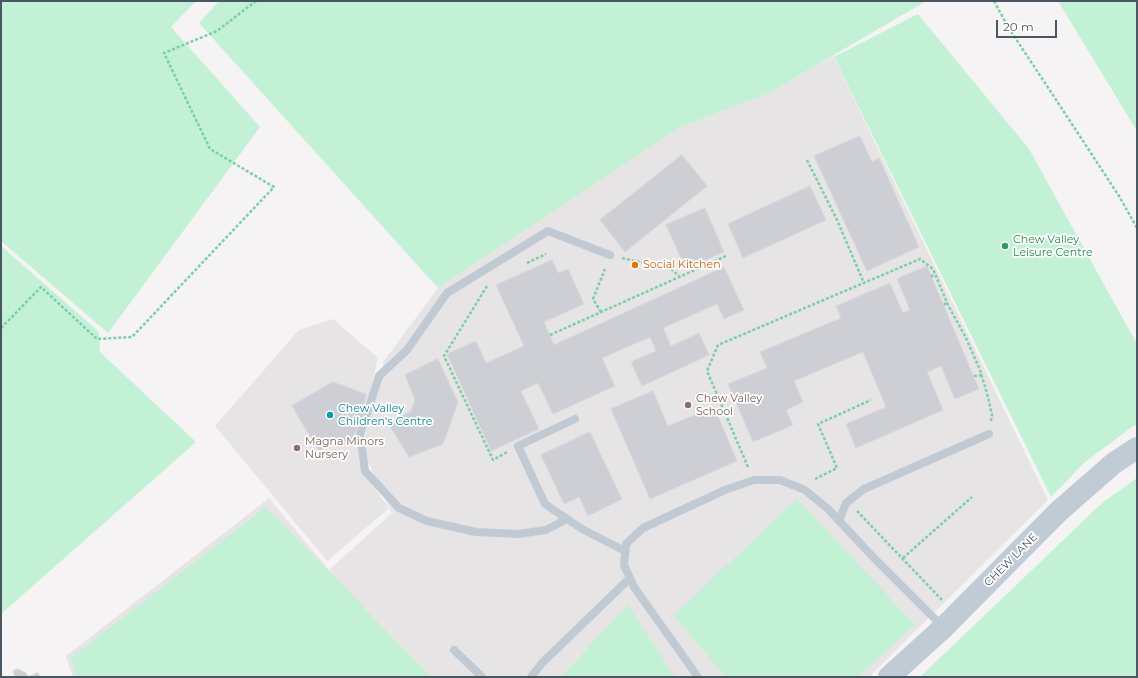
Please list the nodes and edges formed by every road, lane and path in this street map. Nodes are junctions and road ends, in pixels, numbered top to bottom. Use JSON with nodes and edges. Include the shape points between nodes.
{"nodes":[{"id":1,"x":256,"y":1,"type":"edge"},
{"id":2,"x":994,"y":1,"type":"edge"},
{"id":3,"x":807,"y":160,"type":"dead end"},
{"id":4,"x":1137,"y":228,"type":"edge"},
{"id":5,"x":546,"y":254,"type":"dead end"},
{"id":6,"x":610,"y":255,"type":"junction"},
{"id":7,"x":726,"y":256,"type":"dead end"},
{"id":8,"x":526,"y":263,"type":"dead end"},
{"id":9,"x":935,"y":273,"type":"junction"},
{"id":10,"x":680,"y":277,"type":"junction"},
{"id":11,"x":931,"y":277,"type":"dead end"},
{"id":12,"x":864,"y":283,"type":"junction"},
{"id":13,"x":487,"y":286,"type":"dead end"},
{"id":14,"x":947,"y":302,"type":"junction"},
{"id":15,"x":944,"y":305,"type":"dead end"},
{"id":16,"x":601,"y":312,"type":"junction"},
{"id":17,"x":1,"y":328,"type":"edge"},
{"id":18,"x":550,"y":335,"type":"dead end"},
{"id":19,"x":982,"y":375,"type":"junction"},
{"id":20,"x":974,"y":376,"type":"dead end"},
{"id":21,"x":871,"y":400,"type":"dead end"},
{"id":22,"x":575,"y":419,"type":"dead end"},
{"id":23,"x":988,"y":434,"type":"joint"},
{"id":24,"x":518,"y":446,"type":"junction"},
{"id":25,"x":1137,"y":448,"type":"edge"},
{"id":26,"x":754,"y":480,"type":"junction"},
{"id":27,"x":805,"y":490,"type":"junction"},
{"id":28,"x":972,"y":497,"type":"dead end"},
{"id":29,"x":849,"y":502,"type":"junction"},
{"id":30,"x":567,"y":519,"type":"junction"},
{"id":31,"x":839,"y":521,"type":"junction"},
{"id":32,"x":625,"y":551,"type":"junction"},
{"id":33,"x":902,"y":558,"type":"junction"},
{"id":34,"x":630,"y":578,"type":"junction"},
{"id":35,"x":950,"y":621,"type":"junction"},
{"id":36,"x":454,"y":650,"type":"dead end"},
{"id":37,"x":482,"y":677,"type":"edge"},
{"id":38,"x":530,"y":677,"type":"edge"},
{"id":39,"x":698,"y":677,"type":"edge"},
{"id":40,"x":889,"y":677,"type":"edge"}],
"edges":[{"from":1,"to":17,"type":"path","via":[[217,31],[164,53],[210,149],[274,187],[132,337],[97,339],[41,287]]},
{"from":2,"to":4,"type":"path","via":[[1008,27],[1119,196]]},
{"from":3,"to":12,"type":"path"},
{"from":5,"to":8,"type":"path"},
{"from":6,"to":10,"type":"path","via":[[671,269]]},
{"from":6,"to":16,"type":"path","via":[[593,299]]},
{"from":6,"to":30,"type":"lane","via":[[548,231],[447,293],[407,350],[379,376],[360,435],[365,471],[399,508],[427,521],[476,532],[518,534],[546,530]]},
{"from":7,"to":10,"type":"path"},
{"from":9,"to":11,"type":"path"},
{"from":9,"to":12,"type":"path","via":[[920,259]]},
{"from":9,"to":14,"type":"path"},
{"from":10,"to":16,"type":"path"},
{"from":12,"to":26,"type":"path","via":[[718,345],[707,371]]},
{"from":13,"to":24,"type":"path","via":[[444,356],[493,460]]},
{"from":14,"to":15,"type":"path"},
{"from":14,"to":19,"type":"path"},
{"from":16,"to":18,"type":"path"},
{"from":19,"to":20,"type":"path"},
{"from":19,"to":23,"type":"path","via":[[992,415]]},
{"from":21,"to":27,"type":"path","via":[[818,424],[837,468],[813,480]]},
{"from":22,"to":24,"type":"lane"},
{"from":23,"to":29,"type":"lane","via":[[864,489]]},
{"from":24,"to":30,"type":"lane","via":[[545,504]]},
{"from":25,"to":35,"type":"main road","name":"CHEW LANE","via":[[1114,463],[1058,512]]},
{"from":26,"to":27,"type":"lane","via":[[780,480]]},
{"from":26,"to":32,"type":"lane","via":[[725,490],[643,528],[626,544]]},
{"from":27,"to":31,"type":"lane"},
{"from":28,"to":33,"type":"path"},
{"from":29,"to":31,"type":"lane","via":[[846,503]]},
{"from":29,"to":33,"type":"path"},
{"from":30,"to":32,"type":"lane","via":[[582,530]]},
{"from":31,"to":35,"type":"lane","via":[[873,557]]},
{"from":32,"to":34,"type":"lane","via":[[624,564]]},
{"from":33,"to":35,"type":"path"},
{"from":34,"to":38,"type":"lane"},
{"from":34,"to":39,"type":"lane"},
{"from":35,"to":40,"type":"main road","name":"CHEW LANE"},
{"from":36,"to":37,"type":"lane"}]}
